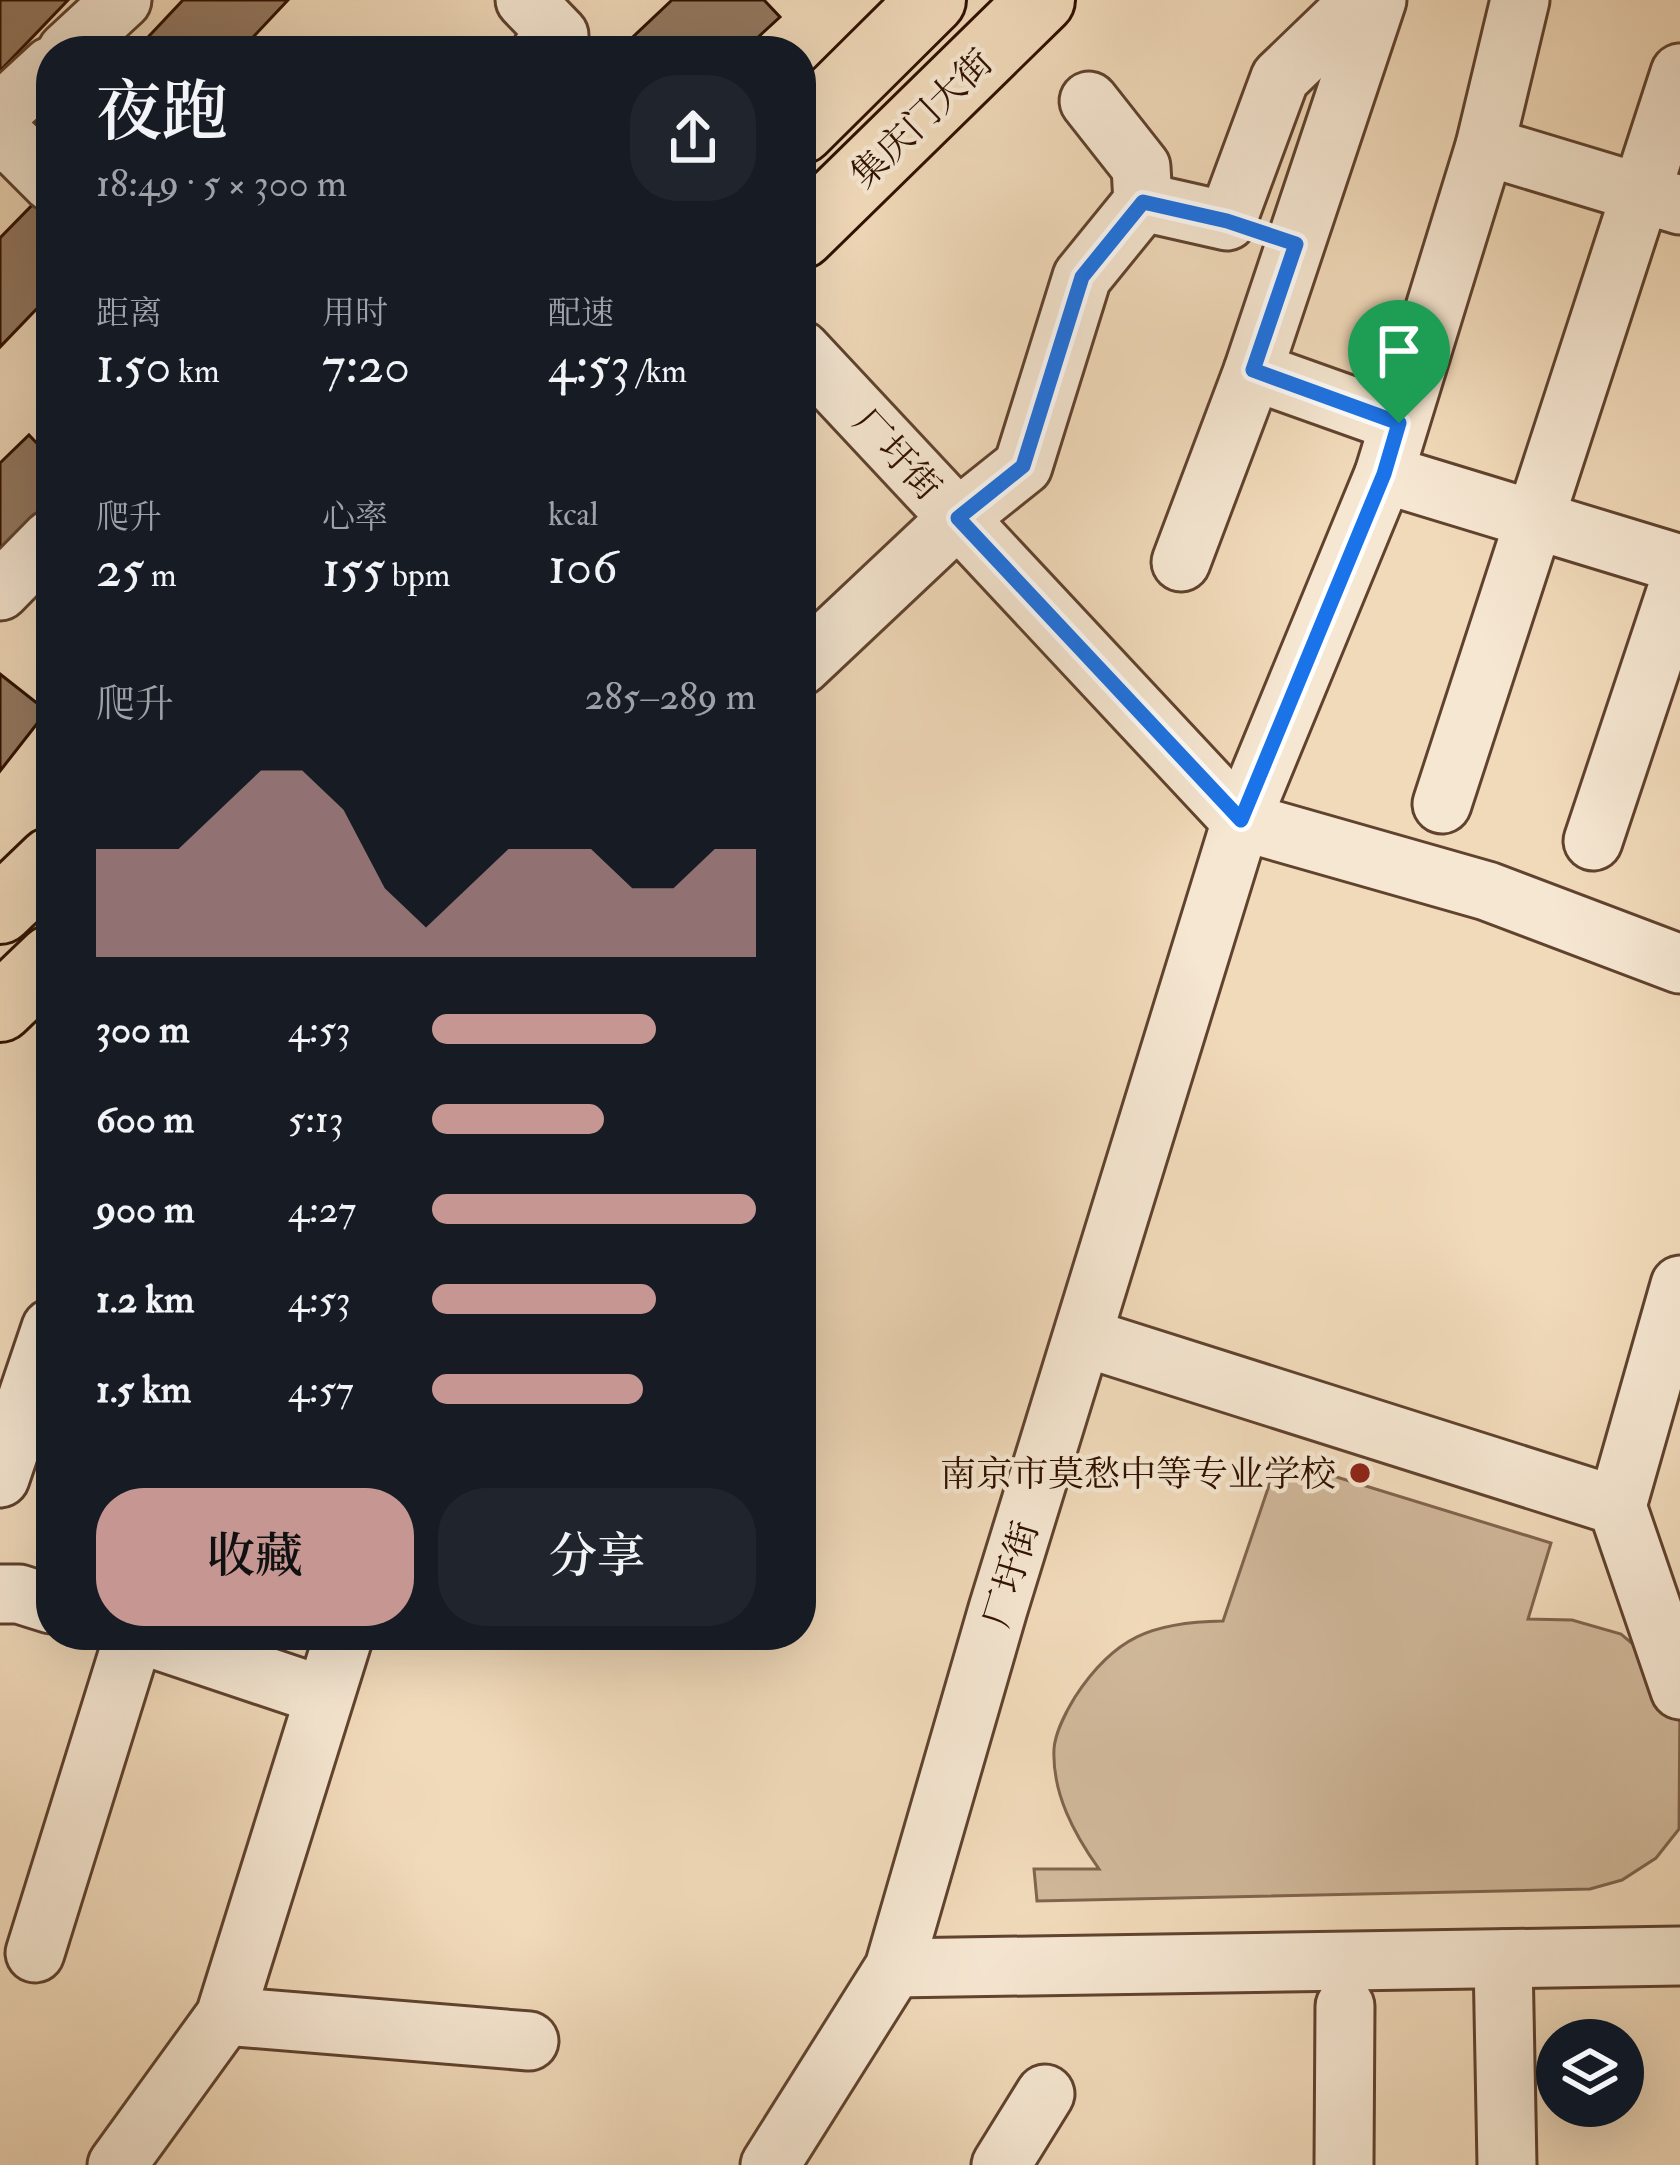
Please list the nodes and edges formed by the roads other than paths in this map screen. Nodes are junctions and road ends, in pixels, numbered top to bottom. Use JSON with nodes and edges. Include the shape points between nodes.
{"nodes":[{"id":1,"x":122,"y":0,"type":"edge"},
{"id":2,"x":932,"y":0,"type":"edge"},
{"id":3,"x":1041,"y":0,"type":"edge"},
{"id":4,"x":1361,"y":0,"type":"edge"},
{"id":5,"x":1377,"y":0,"type":"edge"},
{"id":6,"x":1520,"y":0,"type":"edge"},
{"id":7,"x":83,"y":36,"type":"edge"},
{"id":8,"x":1680,"y":74,"type":"edge"},
{"id":9,"x":36,"y":80,"type":"edge"},
{"id":10,"x":1089,"y":101,"type":"dead end"},
{"id":11,"x":0,"y":113,"type":"edge"},
{"id":12,"x":816,"y":115,"type":"edge"},
{"id":13,"x":0,"y":130,"type":"edge"},
{"id":14,"x":1485,"y":146,"type":"junction"},
{"id":15,"x":36,"y":167,"type":"edge"},
{"id":16,"x":1660,"y":199,"type":"edge"},
{"id":17,"x":1143,"y":202,"type":"junction"},
{"id":18,"x":816,"y":220,"type":"edge"},
{"id":19,"x":1227,"y":221,"type":"junction"},
{"id":20,"x":1296,"y":244,"type":"junction"},
{"id":21,"x":816,"y":366,"type":"edge"},
{"id":22,"x":1253,"y":370,"type":"junction"},
{"id":23,"x":1392,"y":448,"type":"junction"},
{"id":24,"x":958,"y":518,"type":"junction"},
{"id":25,"x":1535,"y":520,"type":"junction"},
{"id":26,"x":36,"y":554,"type":"edge"},
{"id":27,"x":1181,"y":562,"type":"dead end"},
{"id":28,"x":1680,"y":564,"type":"edge"},
{"id":29,"x":1680,"y":580,"type":"edge"},
{"id":30,"x":0,"y":591,"type":"edge"},
{"id":31,"x":816,"y":652,"type":"edge"},
{"id":32,"x":1442,"y":804,"type":"dead end"},
{"id":33,"x":1241,"y":820,"type":"junction"},
{"id":34,"x":1593,"y":841,"type":"dead end"},
{"id":35,"x":36,"y":875,"type":"edge"},
{"id":36,"x":0,"y":910,"type":"edge"},
{"id":37,"x":1680,"y":964,"type":"edge"},
{"id":38,"x":36,"y":973,"type":"edge"},
{"id":39,"x":0,"y":1008,"type":"edge"},
{"id":40,"x":1680,"y":1285,"type":"edge"},
{"id":41,"x":1083,"y":1337,"type":"junction"},
{"id":42,"x":36,"y":1372,"type":"edge"},
{"id":43,"x":0,"y":1478,"type":"edge"},
{"id":44,"x":1617,"y":1506,"type":"junction"},
{"id":45,"x":0,"y":1594,"type":"edge"},
{"id":46,"x":36,"y":1599,"type":"edge"},
{"id":47,"x":133,"y":1650,"type":"edge"},
{"id":48,"x":184,"y":1650,"type":"edge"},
{"id":49,"x":339,"y":1650,"type":"edge"},
{"id":50,"x":1680,"y":1690,"type":"edge"},
{"id":51,"x":324,"y":1696,"type":"junction"},
{"id":52,"x":35,"y":1953,"type":"dead end"},
{"id":53,"x":1680,"y":1956,"type":"edge"},
{"id":54,"x":1503,"y":1959,"type":"junction"},
{"id":55,"x":894,"y":1968,"type":"junction"},
{"id":56,"x":1345,"y":2006,"type":"dead end"},
{"id":57,"x":225,"y":2015,"type":"junction"},
{"id":58,"x":529,"y":2041,"type":"dead end"},
{"id":59,"x":1045,"y":2094,"type":"dead end"},
{"id":60,"x":117,"y":2165,"type":"edge"},
{"id":61,"x":770,"y":2165,"type":"edge"},
{"id":62,"x":1001,"y":2165,"type":"edge"},
{"id":63,"x":1344,"y":2165,"type":"edge"},
{"id":64,"x":1507,"y":2165,"type":"edge"}],
"edges":[{"from":1,"to":7,"type":"street"},
{"from":2,"to":12,"type":"main road","name":"集庆门大街"},
{"from":3,"to":18,"type":"main road","name":"集庆门大街"},
{"from":4,"to":19,"type":"street","via":[[1280,78]]},
{"from":5,"to":20,"type":"street"},
{"from":6,"to":14,"type":"street"},
{"from":8,"to":16,"type":"street"},
{"from":9,"to":11,"type":"street"},
{"from":10,"to":17,"type":"street","via":[[1141,167]]},
{"from":13,"to":15,"type":"street"},
{"from":14,"to":16,"type":"street"},
{"from":14,"to":23,"type":"street"},
{"from":16,"to":25,"type":"street"},
{"from":17,"to":19,"type":"street"},
{"from":17,"to":24,"type":"street","via":[[1082,277],[1023,466]]},
{"from":19,"to":20,"type":"street"},
{"from":20,"to":22,"type":"street"},
{"from":21,"to":24,"type":"street","name":"厂圩街"},
{"from":22,"to":23,"type":"street"},
{"from":22,"to":27,"type":"street"},
{"from":23,"to":25,"type":"street"},
{"from":23,"to":33,"type":"street"},
{"from":24,"to":31,"type":"street"},
{"from":24,"to":33,"type":"street","name":"厂圩街"},
{"from":25,"to":28,"type":"street"},
{"from":25,"to":32,"type":"street"},
{"from":26,"to":30,"type":"street"},
{"from":29,"to":34,"type":"street"},
{"from":33,"to":37,"type":"street","via":[[1487,891]]},
{"from":33,"to":41,"type":"street","name":"厂圩街"},
{"from":35,"to":36,"type":"main road"},
{"from":38,"to":39,"type":"main road"},
{"from":40,"to":44,"type":"street"},
{"from":41,"to":44,"type":"street"},
{"from":41,"to":55,"type":"street","name":"厂圩街"},
{"from":42,"to":43,"type":"street"},
{"from":44,"to":50,"type":"street"},
{"from":45,"to":46,"type":"street"},
{"from":47,"to":52,"type":"street"},
{"from":48,"to":51,"type":"street"},
{"from":49,"to":51,"type":"street"},
{"from":51,"to":57,"type":"street"},
{"from":53,"to":54,"type":"street"},
{"from":54,"to":55,"type":"street"},
{"from":54,"to":64,"type":"street"},
{"from":55,"to":61,"type":"street","name":"厂圩街"},
{"from":56,"to":63,"type":"street"},
{"from":57,"to":58,"type":"street"},
{"from":57,"to":60,"type":"street"},
{"from":59,"to":62,"type":"street"}]}
